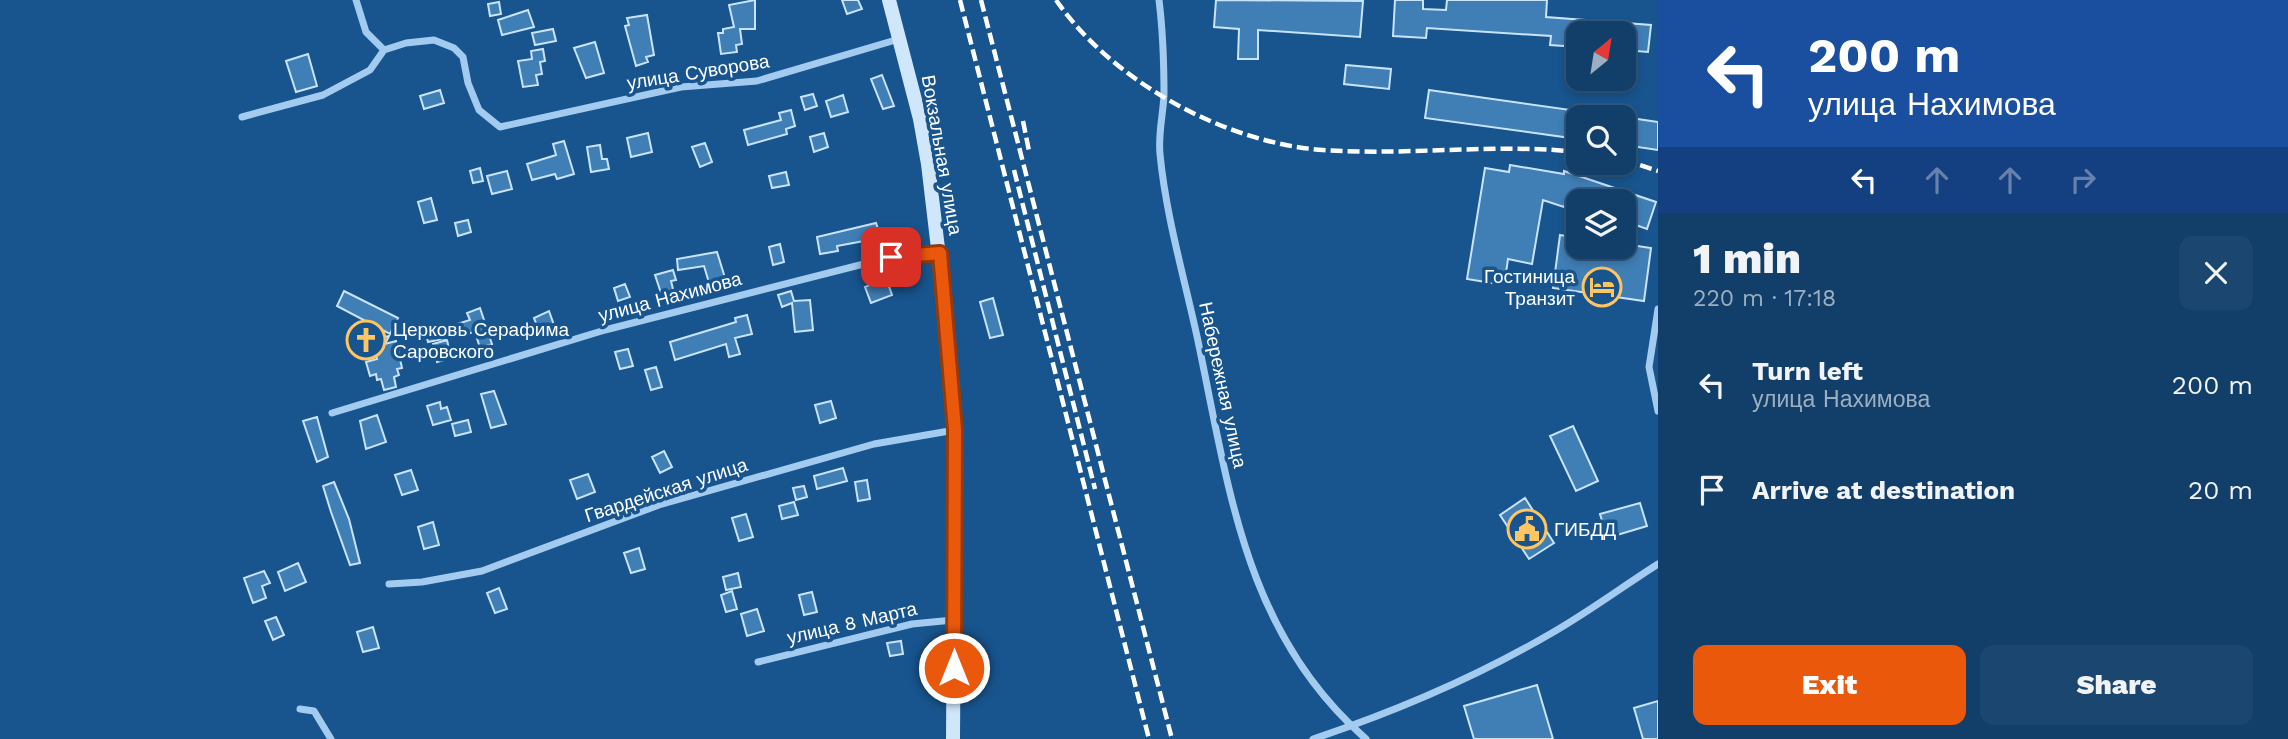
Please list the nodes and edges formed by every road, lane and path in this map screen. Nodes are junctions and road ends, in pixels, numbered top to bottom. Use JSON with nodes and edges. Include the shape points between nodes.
{"nodes":[{"id":1,"x":356,"y":0,"type":"edge"},
{"id":2,"x":889,"y":0,"type":"edge"},
{"id":3,"x":1159,"y":0,"type":"edge"},
{"id":4,"x":899,"y":39,"type":"junction"},
{"id":5,"x":384,"y":50,"type":"junction"},
{"id":6,"x":242,"y":117,"type":"dead end"},
{"id":7,"x":940,"y":253,"type":"junction"},
{"id":8,"x":1658,"y":309,"type":"edge"},
{"id":9,"x":1658,"y":411,"type":"edge"},
{"id":10,"x":332,"y":413,"type":"dead end"},
{"id":11,"x":955,"y":430,"type":"junction"},
{"id":12,"x":1658,"y":564,"type":"edge"},
{"id":13,"x":389,"y":584,"type":"dead end"},
{"id":14,"x":954,"y":620,"type":"junction"},
{"id":15,"x":758,"y":662,"type":"dead end"},
{"id":16,"x":300,"y":709,"type":"dead end"},
{"id":17,"x":1351,"y":726,"type":"junction"},
{"id":18,"x":331,"y":739,"type":"edge"},
{"id":19,"x":953,"y":739,"type":"edge"},
{"id":20,"x":1313,"y":739,"type":"edge"},
{"id":21,"x":1366,"y":739,"type":"edge"}],
"edges":[{"from":1,"to":5,"type":"street","via":[[366,32]]},
{"from":2,"to":4,"type":"main road","name":"Вокзальная улица"},
{"from":3,"to":17,"type":"street","name":"Набережная улица","via":[[1164,54],[1160,152],[1164,181],[1234,509],[1257,585],[1279,632]]},
{"from":4,"to":5,"type":"street","name":"улица Суворова","via":[[757,81],[681,87],[500,127],[480,110],[463,57],[454,48],[434,40]]},
{"from":4,"to":7,"type":"main road","name":"Вокзальная улица","via":[[920,119]]},
{"from":5,"to":6,"type":"street","via":[[355,81],[323,95]]},
{"from":7,"to":10,"type":"street","name":"улица Нахимова","via":[[891,257],[605,330]]},
{"from":7,"to":11,"type":"main road","name":"Вокзальная улица"},
{"from":8,"to":9,"type":"street","via":[[1649,367]]},
{"from":11,"to":13,"type":"street","name":"Гвардейская улица","via":[[874,444],[659,505],[482,570]]},
{"from":11,"to":14,"type":"main road","name":"Вокзальная улица"},
{"from":12,"to":17,"type":"street","via":[[1550,634]]},
{"from":14,"to":15,"type":"street","name":"улица 8 Марта","via":[[912,624]]},
{"from":14,"to":19,"type":"main road","name":"Вокзальная улица"},
{"from":16,"to":18,"type":"street","via":[[314,711]]},
{"from":17,"to":20,"type":"street"},
{"from":17,"to":21,"type":"street","name":"Набережная улица"}]}
